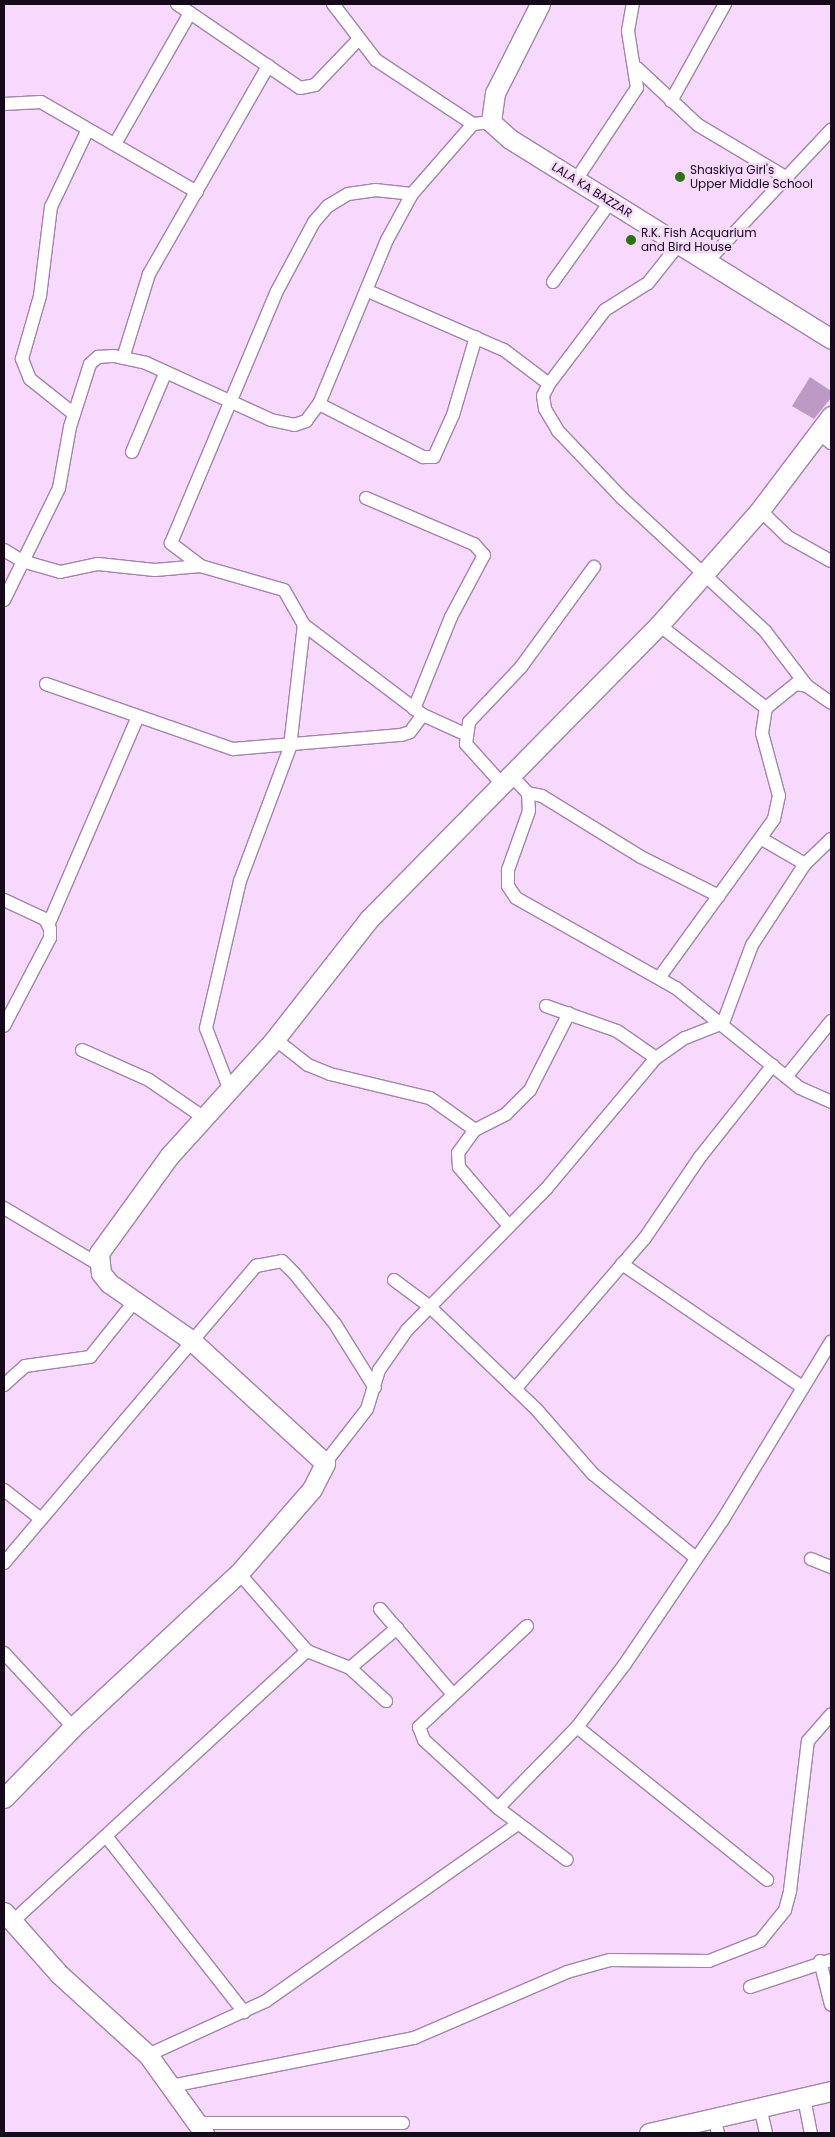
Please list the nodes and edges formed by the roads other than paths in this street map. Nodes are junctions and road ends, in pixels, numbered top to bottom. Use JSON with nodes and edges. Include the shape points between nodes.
{"nodes":[{"id":1,"x":177,"y":4,"type":"edge"},
{"id":2,"x":335,"y":4,"type":"edge"},
{"id":3,"x":540,"y":4,"type":"edge"},
{"id":4,"x":633,"y":4,"type":"edge"},
{"id":5,"x":725,"y":4,"type":"edge"},
{"id":6,"x":190,"y":13,"type":"junction"},
{"id":7,"x":358,"y":40,"type":"junction"},
{"id":8,"x":268,"y":66,"type":"junction"},
{"id":9,"x":637,"y":68,"type":"junction"},
{"id":10,"x":671,"y":101,"type":"junction"},
{"id":11,"x":4,"y":104,"type":"edge"},
{"id":12,"x":482,"y":123,"type":"junction"},
{"id":13,"x":88,"y":129,"type":"junction"},
{"id":14,"x":831,"y":130,"type":"edge"},
{"id":15,"x":115,"y":144,"type":"junction"},
{"id":16,"x":787,"y":178,"type":"junction"},
{"id":17,"x":576,"y":180,"type":"junction"},
{"id":18,"x":197,"y":192,"type":"junction"},
{"id":19,"x":412,"y":194,"type":"junction"},
{"id":20,"x":610,"y":202,"type":"junction"},
{"id":21,"x":679,"y":244,"type":"junction"},
{"id":22,"x":706,"y":263,"type":"junction"},
{"id":23,"x":554,"y":282,"type":"dead end"},
{"id":24,"x":368,"y":291,"type":"junction"},
{"id":25,"x":476,"y":337,"type":"junction"},
{"id":26,"x":831,"y":339,"type":"edge"},
{"id":27,"x":123,"y":358,"type":"junction"},
{"id":28,"x":165,"y":374,"type":"junction"},
{"id":29,"x":549,"y":384,"type":"junction"},
{"id":30,"x":320,"y":404,"type":"junction"},
{"id":31,"x":232,"y":406,"type":"junction"},
{"id":32,"x":74,"y":414,"type":"junction"},
{"id":33,"x":831,"y":416,"type":"edge"},
{"id":34,"x":825,"y":438,"type":"edge"},
{"id":35,"x":132,"y":452,"type":"dead end"},
{"id":36,"x":366,"y":498,"type":"dead end"},
{"id":37,"x":760,"y":510,"type":"junction"},
{"id":38,"x":4,"y":550,"type":"edge"},
{"id":39,"x":22,"y":561,"type":"junction"},
{"id":40,"x":831,"y":561,"type":"edge"},
{"id":41,"x":201,"y":566,"type":"junction"},
{"id":42,"x":594,"y":567,"type":"dead end"},
{"id":43,"x":705,"y":573,"type":"junction"},
{"id":44,"x":4,"y":600,"type":"edge"},
{"id":45,"x":304,"y":625,"type":"junction"},
{"id":46,"x":659,"y":625,"type":"junction"},
{"id":47,"x":46,"y":684,"type":"dead end"},
{"id":48,"x":807,"y":686,"type":"junction"},
{"id":49,"x":831,"y":703,"type":"edge"},
{"id":50,"x":766,"y":708,"type":"junction"},
{"id":51,"x":418,"y":712,"type":"junction"},
{"id":52,"x":138,"y":716,"type":"junction"},
{"id":53,"x":465,"y":734,"type":"junction"},
{"id":54,"x":290,"y":747,"type":"junction"},
{"id":55,"x":507,"y":780,"type":"junction"},
{"id":56,"x":528,"y":793,"type":"junction"},
{"id":57,"x":762,"y":839,"type":"junction"},
{"id":58,"x":831,"y":839,"type":"edge"},
{"id":59,"x":805,"y":864,"type":"junction"},
{"id":60,"x":719,"y":896,"type":"junction"},
{"id":61,"x":4,"y":900,"type":"edge"},
{"id":62,"x":50,"y":923,"type":"junction"},
{"id":63,"x":659,"y":978,"type":"junction"},
{"id":64,"x":546,"y":1006,"type":"dead end"},
{"id":65,"x":569,"y":1013,"type":"junction"},
{"id":66,"x":831,"y":1021,"type":"edge"},
{"id":67,"x":723,"y":1023,"type":"junction"},
{"id":68,"x":4,"y":1026,"type":"edge"},
{"id":69,"x":274,"y":1039,"type":"junction"},
{"id":70,"x":82,"y":1050,"type":"dead end"},
{"id":71,"x":656,"y":1058,"type":"junction"},
{"id":72,"x":772,"y":1065,"type":"junction"},
{"id":73,"x":786,"y":1077,"type":"junction"},
{"id":74,"x":229,"y":1088,"type":"junction"},
{"id":75,"x":831,"y":1102,"type":"edge"},
{"id":76,"x":203,"y":1116,"type":"junction"},
{"id":77,"x":475,"y":1130,"type":"junction"},
{"id":78,"x":4,"y":1208,"type":"edge"},
{"id":79,"x":509,"y":1226,"type":"junction"},
{"id":80,"x":98,"y":1264,"type":"junction"},
{"id":81,"x":622,"y":1264,"type":"junction"},
{"id":82,"x":394,"y":1280,"type":"dead end"},
{"id":83,"x":134,"y":1302,"type":"junction"},
{"id":84,"x":429,"y":1306,"type":"junction"},
{"id":85,"x":191,"y":1340,"type":"junction"},
{"id":86,"x":831,"y":1342,"type":"edge"},
{"id":87,"x":4,"y":1385,"type":"edge"},
{"id":88,"x":802,"y":1387,"type":"junction"},
{"id":89,"x":374,"y":1388,"type":"junction"},
{"id":90,"x":515,"y":1389,"type":"junction"},
{"id":91,"x":325,"y":1464,"type":"junction"},
{"id":92,"x":4,"y":1490,"type":"edge"},
{"id":93,"x":40,"y":1519,"type":"junction"},
{"id":94,"x":696,"y":1558,"type":"junction"},
{"id":95,"x":811,"y":1559,"type":"dead end"},
{"id":96,"x":4,"y":1564,"type":"edge"},
{"id":97,"x":831,"y":1567,"type":"edge"},
{"id":98,"x":239,"y":1574,"type":"junction"},
{"id":99,"x":380,"y":1609,"type":"dead end"},
{"id":100,"x":527,"y":1626,"type":"dead end"},
{"id":101,"x":397,"y":1628,"type":"junction"},
{"id":102,"x":307,"y":1651,"type":"junction"},
{"id":103,"x":4,"y":1653,"type":"edge"},
{"id":104,"x":350,"y":1668,"type":"junction"},
{"id":105,"x":451,"y":1692,"type":"junction"},
{"id":106,"x":386,"y":1701,"type":"dead end"},
{"id":107,"x":831,"y":1715,"type":"edge"},
{"id":108,"x":73,"y":1727,"type":"junction"},
{"id":109,"x":577,"y":1727,"type":"junction"},
{"id":110,"x":4,"y":1798,"type":"edge"},
{"id":111,"x":498,"y":1808,"type":"junction"},
{"id":112,"x":518,"y":1824,"type":"junction"},
{"id":113,"x":106,"y":1836,"type":"junction"},
{"id":114,"x":567,"y":1860,"type":"dead end"},
{"id":115,"x":768,"y":1880,"type":"dead end"},
{"id":116,"x":8,"y":1917,"type":"edge"},
{"id":117,"x":826,"y":1960,"type":"edge"},
{"id":118,"x":750,"y":1987,"type":"dead end"},
{"id":119,"x":831,"y":2005,"type":"edge"},
{"id":120,"x":244,"y":2012,"type":"junction"},
{"id":121,"x":148,"y":2055,"type":"junction"},
{"id":122,"x":171,"y":2086,"type":"junction"},
{"id":123,"x":831,"y":2091,"type":"edge"},
{"id":124,"x":804,"y":2098,"type":"junction"},
{"id":125,"x":760,"y":2107,"type":"junction"},
{"id":126,"x":403,"y":2123,"type":"dead end"},
{"id":127,"x":716,"y":2125,"type":"edge"},
{"id":128,"x":200,"y":2128,"type":"edge"},
{"id":129,"x":674,"y":2131,"type":"edge"},
{"id":130,"x":649,"y":2133,"type":"edge"},
{"id":131,"x":766,"y":2133,"type":"edge"},
{"id":132,"x":812,"y":2133,"type":"edge"}],
"edges":[{"from":1,"to":6,"type":"street"},
{"from":2,"to":7,"type":"street"},
{"from":3,"to":12,"type":"street"},
{"from":4,"to":9,"type":"street","via":[[628,31]]},
{"from":5,"to":10,"type":"street"},
{"from":6,"to":8,"type":"street"},
{"from":6,"to":15,"type":"street"},
{"from":7,"to":8,"type":"street","via":[[315,85],[300,88]]},
{"from":7,"to":12,"type":"street","via":[[376,60]]},
{"from":8,"to":18,"type":"street"},
{"from":9,"to":10,"type":"street"},
{"from":9,"to":17,"type":"street","via":[[637,88]]},
{"from":10,"to":16,"type":"street","via":[[722,143]]},
{"from":11,"to":13,"type":"street","via":[[40,102]]},
{"from":12,"to":17,"type":"street","name":"LALA KA BAZZAR"},
{"from":12,"to":19,"type":"street"},
{"from":13,"to":15,"type":"street"},
{"from":13,"to":32,"type":"street","via":[[51,207],[40,296],[22,359],[30,379]]},
{"from":14,"to":16,"type":"street"},
{"from":15,"to":18,"type":"street"},
{"from":16,"to":22,"type":"street"},
{"from":17,"to":20,"type":"street","name":"LALA KA BAZZAR"},
{"from":18,"to":27,"type":"street","via":[[149,274]]},
{"from":19,"to":24,"type":"street","via":[[387,240]]},
{"from":19,"to":31,"type":"street","via":[[376,190],[348,194],[328,206],[314,222],[277,291]]},
{"from":20,"to":21,"type":"street","name":"LALA KA BAZZAR"},
{"from":20,"to":23,"type":"street"},
{"from":21,"to":22,"type":"street","name":"LALA KA BAZZAR"},
{"from":21,"to":29,"type":"street","via":[[648,283],[605,310]]},
{"from":22,"to":26,"type":"street","name":"LALA KA BAZZAR"},
{"from":24,"to":25,"type":"street"},
{"from":24,"to":30,"type":"street"},
{"from":25,"to":29,"type":"street","via":[[521,360]]},
{"from":25,"to":30,"type":"street","via":[[453,415],[434,457],[423,457]]},
{"from":27,"to":28,"type":"street","via":[[146,363]]},
{"from":27,"to":32,"type":"street","via":[[98,356],[90,364]]},
{"from":28,"to":31,"type":"street"},
{"from":28,"to":35,"type":"street"},
{"from":29,"to":43,"type":"street","via":[[543,396],[545,409],[558,431]]},
{"from":30,"to":31,"type":"street","via":[[306,420],[294,425]]},
{"from":31,"to":41,"type":"street","via":[[171,543]]},
{"from":32,"to":39,"type":"street","via":[[59,488]]},
{"from":33,"to":34,"type":"street"},
{"from":34,"to":37,"type":"street"},
{"from":36,"to":51,"type":"street","via":[[474,544],[484,555],[451,617]]},
{"from":37,"to":40,"type":"street","via":[[788,537]]},
{"from":37,"to":43,"type":"street"},
{"from":38,"to":39,"type":"street"},
{"from":39,"to":41,"type":"street","via":[[60,572],[98,564],[156,570]]},
{"from":39,"to":44,"type":"street"},
{"from":41,"to":45,"type":"street","via":[[284,590]]},
{"from":42,"to":53,"type":"street","via":[[521,667],[469,722]]},
{"from":43,"to":46,"type":"street"},
{"from":43,"to":48,"type":"street","via":[[785,652]]},
{"from":45,"to":51,"type":"street"},
{"from":45,"to":54,"type":"street"},
{"from":46,"to":50,"type":"street"},
{"from":46,"to":55,"type":"street"},
{"from":47,"to":52,"type":"street"},
{"from":48,"to":49,"type":"street"},
{"from":48,"to":50,"type":"street","via":[[785,688]]},
{"from":50,"to":57,"type":"street","via":[[762,734],[779,796],[774,819]]},
{"from":51,"to":53,"type":"street"},
{"from":51,"to":54,"type":"street","via":[[410,732]]},
{"from":52,"to":54,"type":"street","via":[[233,749]]},
{"from":52,"to":62,"type":"street"},
{"from":53,"to":55,"type":"street","via":[[471,751]]},
{"from":54,"to":74,"type":"street","via":[[240,881],[206,1028]]},
{"from":55,"to":56,"type":"street"},
{"from":55,"to":69,"type":"street","via":[[369,919]]},
{"from":56,"to":60,"type":"street","via":[[542,796],[641,857]]},
{"from":56,"to":63,"type":"street","via":[[529,811],[508,870],[508,886],[516,898]]},
{"from":57,"to":59,"type":"street"},
{"from":57,"to":60,"type":"street"},
{"from":58,"to":59,"type":"street"},
{"from":59,"to":67,"type":"street","via":[[752,945]]},
{"from":60,"to":63,"type":"street"},
{"from":61,"to":62,"type":"street"},
{"from":62,"to":68,"type":"street","via":[[50,938]]},
{"from":63,"to":67,"type":"street"},
{"from":64,"to":65,"type":"street"},
{"from":65,"to":71,"type":"street","via":[[617,1031]]},
{"from":65,"to":77,"type":"street","via":[[530,1090],[506,1114]]},
{"from":66,"to":73,"type":"street"},
{"from":67,"to":71,"type":"street","via":[[685,1038]]},
{"from":67,"to":72,"type":"street"},
{"from":69,"to":74,"type":"street"},
{"from":69,"to":77,"type":"street","via":[[308,1065],[330,1074],[430,1098]]},
{"from":70,"to":76,"type":"street","via":[[149,1080]]},
{"from":71,"to":79,"type":"street","via":[[546,1189]]},
{"from":72,"to":73,"type":"street"},
{"from":72,"to":81,"type":"street"},
{"from":73,"to":75,"type":"street","via":[[818,1100]]},
{"from":74,"to":76,"type":"street"},
{"from":76,"to":80,"type":"street","via":[[110,1236]]},
{"from":77,"to":79,"type":"street","via":[[458,1153],[459,1167]]},
{"from":78,"to":80,"type":"street"},
{"from":79,"to":84,"type":"street"},
{"from":80,"to":83,"type":"street","via":[[109,1283]]},
{"from":81,"to":88,"type":"street"},
{"from":81,"to":90,"type":"street"},
{"from":82,"to":84,"type":"street"},
{"from":83,"to":85,"type":"street"},
{"from":83,"to":87,"type":"street","via":[[90,1357],[25,1366]]},
{"from":84,"to":89,"type":"street","via":[[391,1350]]},
{"from":84,"to":90,"type":"street"},
{"from":85,"to":89,"type":"street","via":[[256,1266],[282,1261],[335,1324]]},
{"from":85,"to":91,"type":"street"},
{"from":85,"to":93,"type":"street"},
{"from":86,"to":88,"type":"street"},
{"from":88,"to":94,"type":"street"},
{"from":89,"to":91,"type":"street","via":[[360,1421]]},
{"from":90,"to":94,"type":"street","via":[[593,1474]]},
{"from":91,"to":98,"type":"street","via":[[312,1489]]},
{"from":92,"to":93,"type":"street"},
{"from":93,"to":96,"type":"street"},
{"from":94,"to":109,"type":"street"},
{"from":95,"to":97,"type":"street"},
{"from":98,"to":102,"type":"street"},
{"from":98,"to":108,"type":"street"},
{"from":99,"to":101,"type":"street"},
{"from":100,"to":105,"type":"street"},
{"from":101,"to":104,"type":"street"},
{"from":101,"to":105,"type":"street"},
{"from":102,"to":104,"type":"street"},
{"from":102,"to":113,"type":"street"},
{"from":103,"to":108,"type":"street"},
{"from":104,"to":106,"type":"street"},
{"from":105,"to":111,"type":"street","via":[[422,1719],[421,1734]]},
{"from":107,"to":122,"type":"street","via":[[808,1741],[785,1910],[760,1941],[709,1961],[610,1960],[566,1972],[414,2038]]},
{"from":108,"to":110,"type":"street"},
{"from":109,"to":111,"type":"street"},
{"from":109,"to":115,"type":"street"},
{"from":111,"to":112,"type":"street"},
{"from":112,"to":114,"type":"street"},
{"from":112,"to":120,"type":"street"},
{"from":113,"to":116,"type":"street"},
{"from":113,"to":120,"type":"street"},
{"from":116,"to":121,"type":"street","via":[[59,1974]]},
{"from":117,"to":118,"type":"street"},
{"from":117,"to":119,"type":"street"},
{"from":120,"to":121,"type":"street"},
{"from":121,"to":122,"type":"street"},
{"from":122,"to":128,"type":"street"},
{"from":123,"to":124,"type":"street"},
{"from":124,"to":125,"type":"street"},
{"from":124,"to":132,"type":"street"},
{"from":125,"to":127,"type":"street"},
{"from":125,"to":131,"type":"street"},
{"from":126,"to":128,"type":"street"},
{"from":127,"to":129,"type":"street"},
{"from":129,"to":130,"type":"street"}]}
